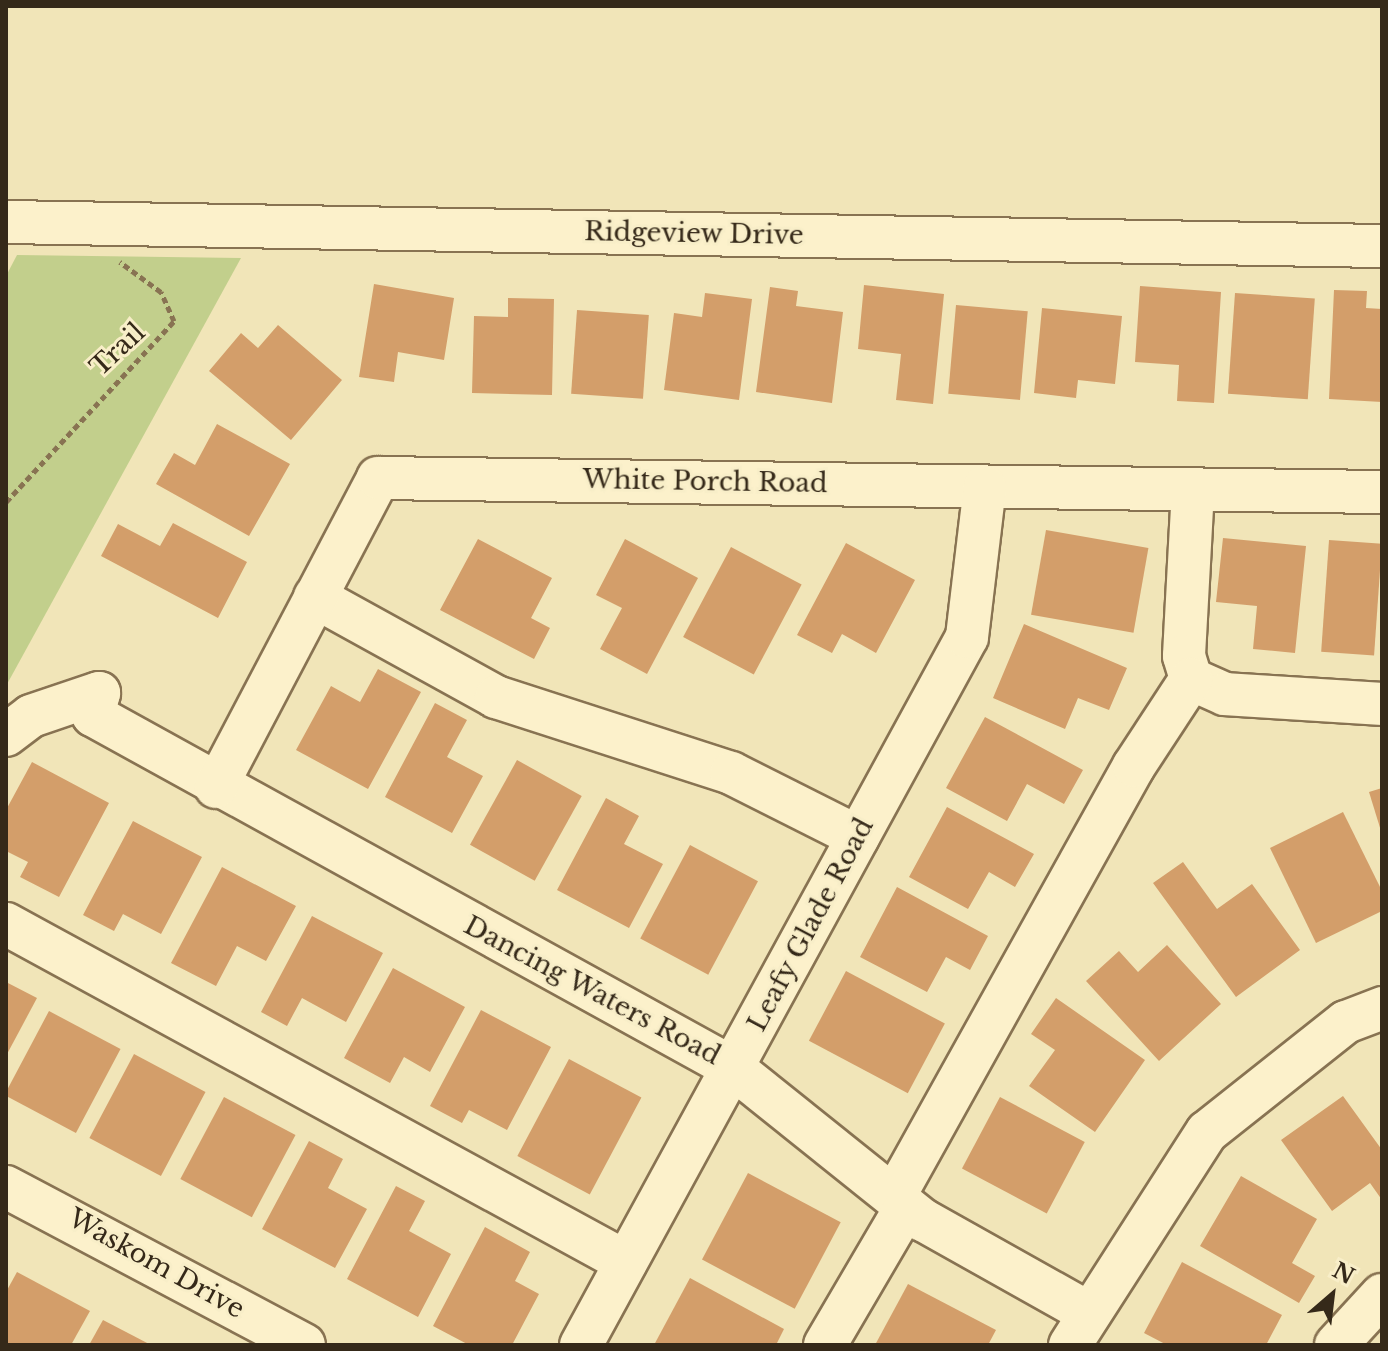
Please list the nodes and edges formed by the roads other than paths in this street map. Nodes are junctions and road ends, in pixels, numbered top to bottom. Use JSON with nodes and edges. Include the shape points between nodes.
{"nodes":[{"id":1,"x":6,"y":222,"type":"edge"},
{"id":2,"x":1382,"y":246,"type":"edge"},
{"id":3,"x":985,"y":487,"type":"junction"},
{"id":4,"x":1193,"y":489,"type":"junction"},
{"id":5,"x":1382,"y":492,"type":"edge"},
{"id":6,"x":315,"y":597,"type":"junction"},
{"id":7,"x":1191,"y":679,"type":"junction"},
{"id":8,"x":1382,"y":704,"type":"edge"},
{"id":9,"x":6,"y":735,"type":"edge"},
{"id":10,"x":216,"y":787,"type":"junction"},
{"id":11,"x":858,"y":837,"type":"junction"},
{"id":12,"x":6,"y":924,"type":"edge"},
{"id":13,"x":1382,"y":1008,"type":"edge"},
{"id":14,"x":733,"y":1068,"type":"junction"},
{"id":15,"x":6,"y":1187,"type":"edge"},
{"id":16,"x":900,"y":1202,"type":"junction"},
{"id":17,"x":626,"y":1262,"type":"junction"},
{"id":18,"x":1382,"y":1295,"type":"edge"},
{"id":19,"x":1078,"y":1328,"type":"edge"},
{"id":20,"x":304,"y":1345,"type":"edge"},
{"id":21,"x":581,"y":1345,"type":"edge"},
{"id":22,"x":825,"y":1345,"type":"edge"},
{"id":23,"x":1336,"y":1345,"type":"edge"}],
"edges":[{"from":1,"to":2,"type":"street","name":"Ridgeview Drive"},
{"from":3,"to":4,"type":"street","name":"White Porch Road"},
{"from":3,"to":6,"type":"street","name":"White Porch Road","via":[[378,478]]},
{"from":3,"to":11,"type":"street","name":"Leafy Glade Road","via":[[967,637]]},
{"from":4,"to":5,"type":"street","name":"White Porch Road"},
{"from":4,"to":7,"type":"street","via":[[1184,656]]},
{"from":6,"to":10,"type":"street","name":"White Porch Road"},
{"from":6,"to":11,"type":"street","via":[[496,697],[731,773]]},
{"from":7,"to":8,"type":"street","via":[[1225,694]]},
{"from":7,"to":16,"type":"street","via":[[1134,766]]},
{"from":9,"to":10,"type":"street","name":"Dancing Waters Road","via":[[31,716],[99,693],[93,715]]},
{"from":10,"to":14,"type":"street","name":"Dancing Waters Road"},
{"from":11,"to":14,"type":"street","name":"Leafy Glade Road"},
{"from":12,"to":17,"type":"street"},
{"from":13,"to":19,"type":"street","via":[[1346,1022],[1207,1132]]},
{"from":14,"to":16,"type":"street","name":"Dancing Waters Road"},
{"from":14,"to":17,"type":"street","name":"Leafy Glade Road"},
{"from":15,"to":20,"type":"street","name":"Waskom Drive"},
{"from":16,"to":19,"type":"street","name":"Dancing Waters Road"},
{"from":16,"to":22,"type":"street"},
{"from":17,"to":21,"type":"street","name":"Leafy Glade Road"},
{"from":18,"to":23,"type":"street"}]}
